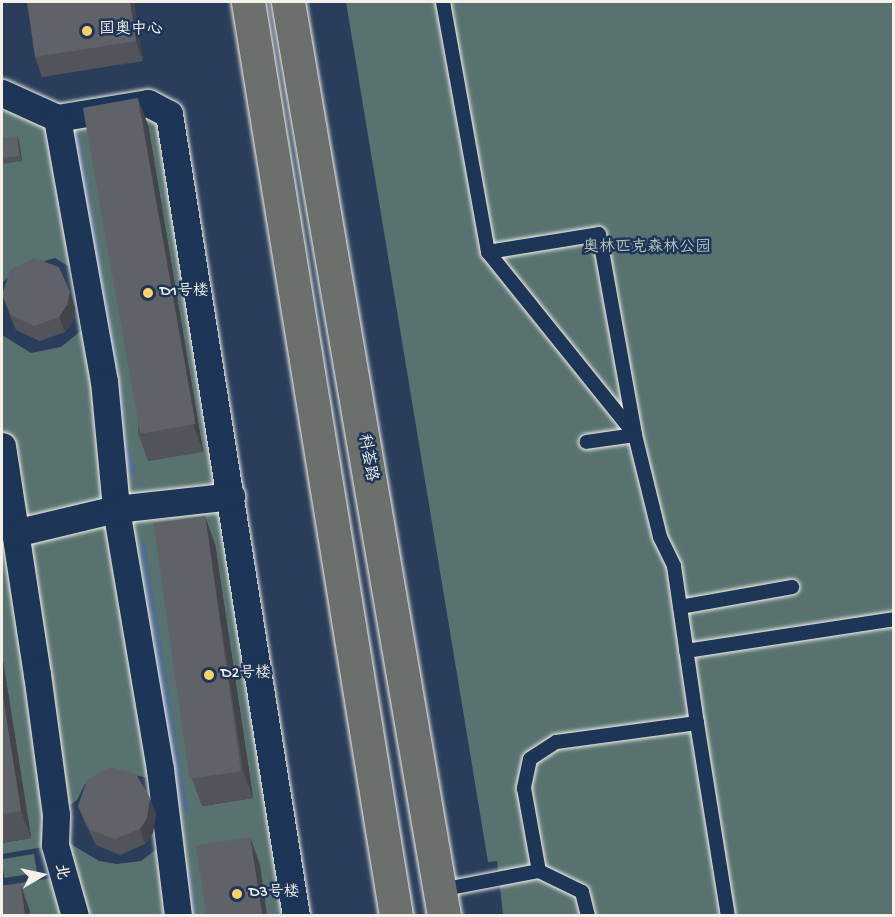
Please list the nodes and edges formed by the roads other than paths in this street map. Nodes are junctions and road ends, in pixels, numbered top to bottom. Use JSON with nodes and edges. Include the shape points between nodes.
{"nodes":[{"id":1,"x":248,"y":2,"type":"edge"},
{"id":2,"x":288,"y":2,"type":"edge"},
{"id":3,"x":443,"y":2,"type":"edge"},
{"id":4,"x":2,"y":93,"type":"edge"},
{"id":5,"x":57,"y":118,"type":"junction"},
{"id":6,"x":488,"y":252,"type":"junction"},
{"id":7,"x":635,"y":435,"type":"junction"},
{"id":8,"x":586,"y":442,"type":"dead end"},
{"id":9,"x":2,"y":446,"type":"edge"},
{"id":10,"x":231,"y":496,"type":"junction"},
{"id":11,"x":116,"y":508,"type":"junction"},
{"id":12,"x":15,"y":533,"type":"junction"},
{"id":13,"x":792,"y":586,"type":"dead end"},
{"id":14,"x":680,"y":607,"type":"junction"},
{"id":15,"x":894,"y":619,"type":"edge"},
{"id":16,"x":686,"y":651,"type":"junction"},
{"id":17,"x":697,"y":723,"type":"junction"},
{"id":18,"x":539,"y":871,"type":"junction"},
{"id":19,"x":442,"y":903,"type":"edge"},
{"id":20,"x":75,"y":915,"type":"edge"},
{"id":21,"x":178,"y":915,"type":"edge"},
{"id":22,"x":296,"y":915,"type":"edge"},
{"id":23,"x":396,"y":915,"type":"edge"},
{"id":24,"x":588,"y":915,"type":"edge"},
{"id":25,"x":728,"y":915,"type":"edge"}],
"edges":[{"from":1,"to":23,"type":"main road"},
{"from":2,"to":19,"type":"main road","name":"科荟路"},
{"from":3,"to":6,"type":"lane"},
{"from":4,"to":5,"type":"street"},
{"from":5,"to":10,"type":"street","via":[[148,103],[169,114]]},
{"from":5,"to":11,"type":"street","via":[[104,381]]},
{"from":6,"to":7,"type":"lane"},
{"from":6,"to":7,"type":"lane","via":[[599,234]]},
{"from":7,"to":8,"type":"lane"},
{"from":7,"to":14,"type":"lane","via":[[660,537],[674,566]]},
{"from":9,"to":12,"type":"street"},
{"from":10,"to":11,"type":"street"},
{"from":10,"to":22,"type":"street"},
{"from":11,"to":12,"type":"street"},
{"from":11,"to":21,"type":"street","via":[[160,769]]},
{"from":12,"to":20,"type":"street","via":[[56,815],[55,845]]},
{"from":13,"to":14,"type":"lane"},
{"from":14,"to":16,"type":"lane"},
{"from":15,"to":16,"type":"lane"},
{"from":16,"to":17,"type":"lane"},
{"from":17,"to":18,"type":"lane","via":[[556,742],[531,759],[524,788]]},
{"from":17,"to":25,"type":"lane"},
{"from":18,"to":19,"type":"lane"},
{"from":18,"to":24,"type":"lane","via":[[582,892]]}]}
